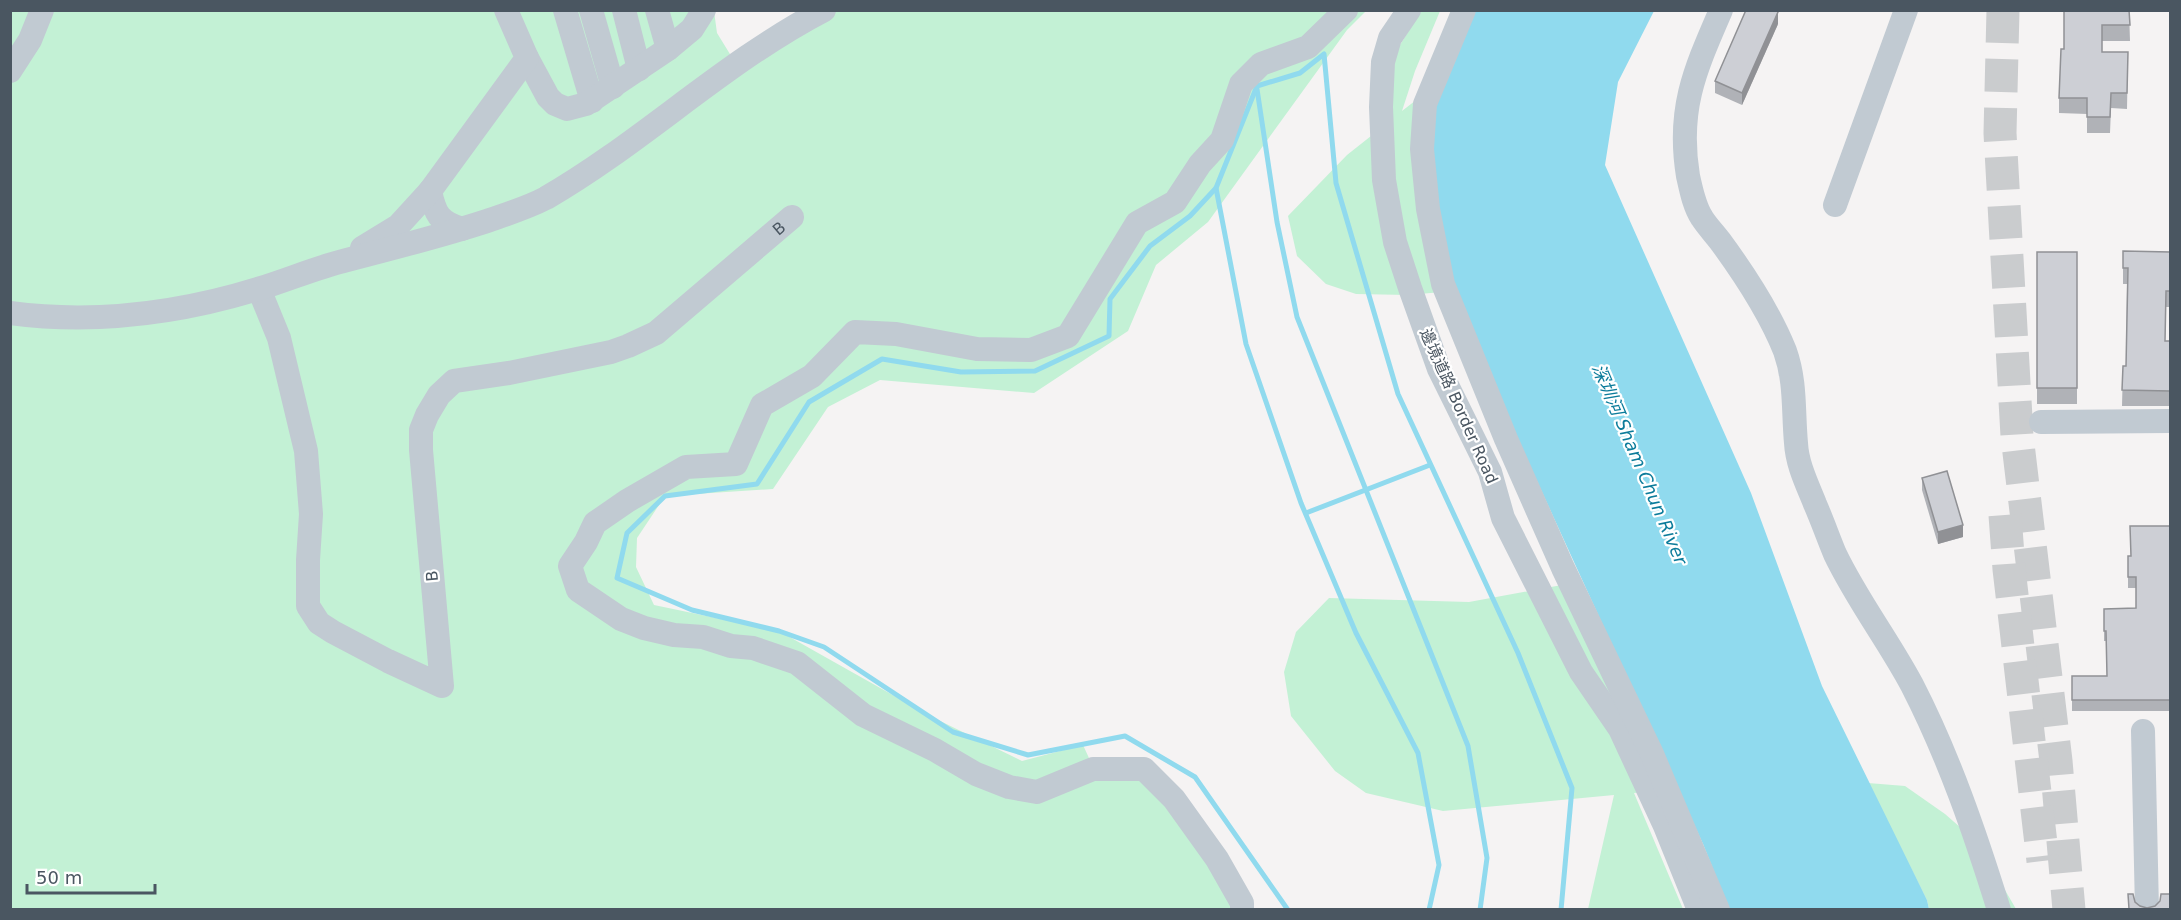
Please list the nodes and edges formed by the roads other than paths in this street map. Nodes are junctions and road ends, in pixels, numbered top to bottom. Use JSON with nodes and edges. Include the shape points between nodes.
{"nodes":[{"id":1,"x":42,"y":10,"type":"edge"},
{"id":2,"x":506,"y":10,"type":"edge"},
{"id":3,"x":565,"y":10,"type":"edge"},
{"id":4,"x":591,"y":10,"type":"edge"},
{"id":5,"x":624,"y":10,"type":"edge"},
{"id":6,"x":657,"y":10,"type":"edge"},
{"id":7,"x":704,"y":10,"type":"edge"},
{"id":8,"x":1346,"y":10,"type":"edge"},
{"id":9,"x":1409,"y":10,"type":"edge"},
{"id":10,"x":1464,"y":10,"type":"edge"},
{"id":11,"x":1721,"y":10,"type":"edge"},
{"id":12,"x":1906,"y":10,"type":"edge"},
{"id":13,"x":812,"y":13,"type":"edge"},
{"id":14,"x":668,"y":49,"type":"junction"},
{"id":15,"x":527,"y":58,"type":"junction"},
{"id":16,"x":639,"y":69,"type":"junction"},
{"id":17,"x":10,"y":71,"type":"edge"},
{"id":18,"x":613,"y":87,"type":"junction"},
{"id":19,"x":592,"y":101,"type":"junction"},
{"id":20,"x":430,"y":191,"type":"junction"},
{"id":21,"x":1835,"y":205,"type":"dead end"},
{"id":22,"x":792,"y":217,"type":"dead end"},
{"id":23,"x":462,"y":229,"type":"junction"},
{"id":24,"x":330,"y":264,"type":"junction"},
{"id":25,"x":260,"y":289,"type":"junction"},
{"id":26,"x":10,"y":313,"type":"edge"},
{"id":27,"x":2170,"y":421,"type":"edge"},
{"id":28,"x":2041,"y":422,"type":"dead end"},
{"id":29,"x":1545,"y":528,"type":"junction"},
{"id":30,"x":1601,"y":702,"type":"junction"},
{"id":31,"x":2143,"y":731,"type":"dead end"},
{"id":32,"x":1242,"y":909,"type":"edge"},
{"id":33,"x":1699,"y":909,"type":"edge"},
{"id":34,"x":1718,"y":909,"type":"edge"},
{"id":35,"x":1999,"y":909,"type":"edge"},
{"id":36,"x":2147,"y":909,"type":"edge"}],
"edges":[{"from":1,"to":17,"type":"street","via":[[30,40]]},
{"from":2,"to":15,"type":"street"},
{"from":3,"to":19,"type":"street"},
{"from":4,"to":18,"type":"street"},
{"from":5,"to":16,"type":"street"},
{"from":6,"to":14,"type":"street"},
{"from":7,"to":14,"type":"street","via":[[692,29]]},
{"from":8,"to":32,"type":"street","via":[[1308,47],[1262,64],[1241,84],[1222,140],[1200,164],[1175,202],[1137,223],[1068,336],[1031,350],[977,349],[896,334],[855,332],[812,376],[762,405],[736,464],[686,467],[627,501],[596,523],[570,566],[578,590],[621,619],[674,635],[753,648],[796,663],[863,715],[1009,787],[1038,792],[1094,769],[1144,769],[1174,799],[1218,859]]},
{"from":9,"to":30,"type":"street","name":"邊境道路 Border Road","via":[[1390,38],[1383,62],[1384,180],[1395,242],[1439,369],[1490,472],[1503,518],[1581,672]]},
{"from":10,"to":29,"type":"street","via":[[1425,104],[1422,149],[1428,209],[1443,284]]},
{"from":11,"to":35,"type":"street","via":[[1688,96],[1685,131],[1691,190],[1700,216],[1746,277],[1772,320],[1786,353],[1795,400],[1799,465],[1835,554],[1911,683],[1939,740]]},
{"from":12,"to":21,"type":"street"},
{"from":13,"to":23,"type":"street","via":[[724,72],[600,165],[544,199]]},
{"from":14,"to":16,"type":"street"},
{"from":15,"to":19,"type":"street","via":[[555,104],[567,109]]},
{"from":15,"to":20,"type":"street"},
{"from":16,"to":18,"type":"street"},
{"from":18,"to":19,"type":"street"},
{"from":20,"to":23,"type":"street","via":[[434,211]]},
{"from":20,"to":24,"type":"street","via":[[398,226]]},
{"from":22,"to":25,"type":"street","name":"B","via":[[656,333],[610,352],[454,381],[439,395],[422,430],[421,450],[442,687],[333,632],[319,623],[308,606],[310,514],[306,451],[279,338]]},
{"from":23,"to":24,"type":"street"},
{"from":24,"to":25,"type":"street"},
{"from":25,"to":26,"type":"street","via":[[170,311],[68,318]]},
{"from":27,"to":28,"type":"street"},
{"from":29,"to":30,"type":"street","via":[[1542,551]]},
{"from":29,"to":34,"type":"street","via":[[1652,754]]},
{"from":30,"to":33,"type":"street","name":"邊境道路 Border Road","via":[[1620,729]]},
{"from":31,"to":36,"type":"street"}]}
